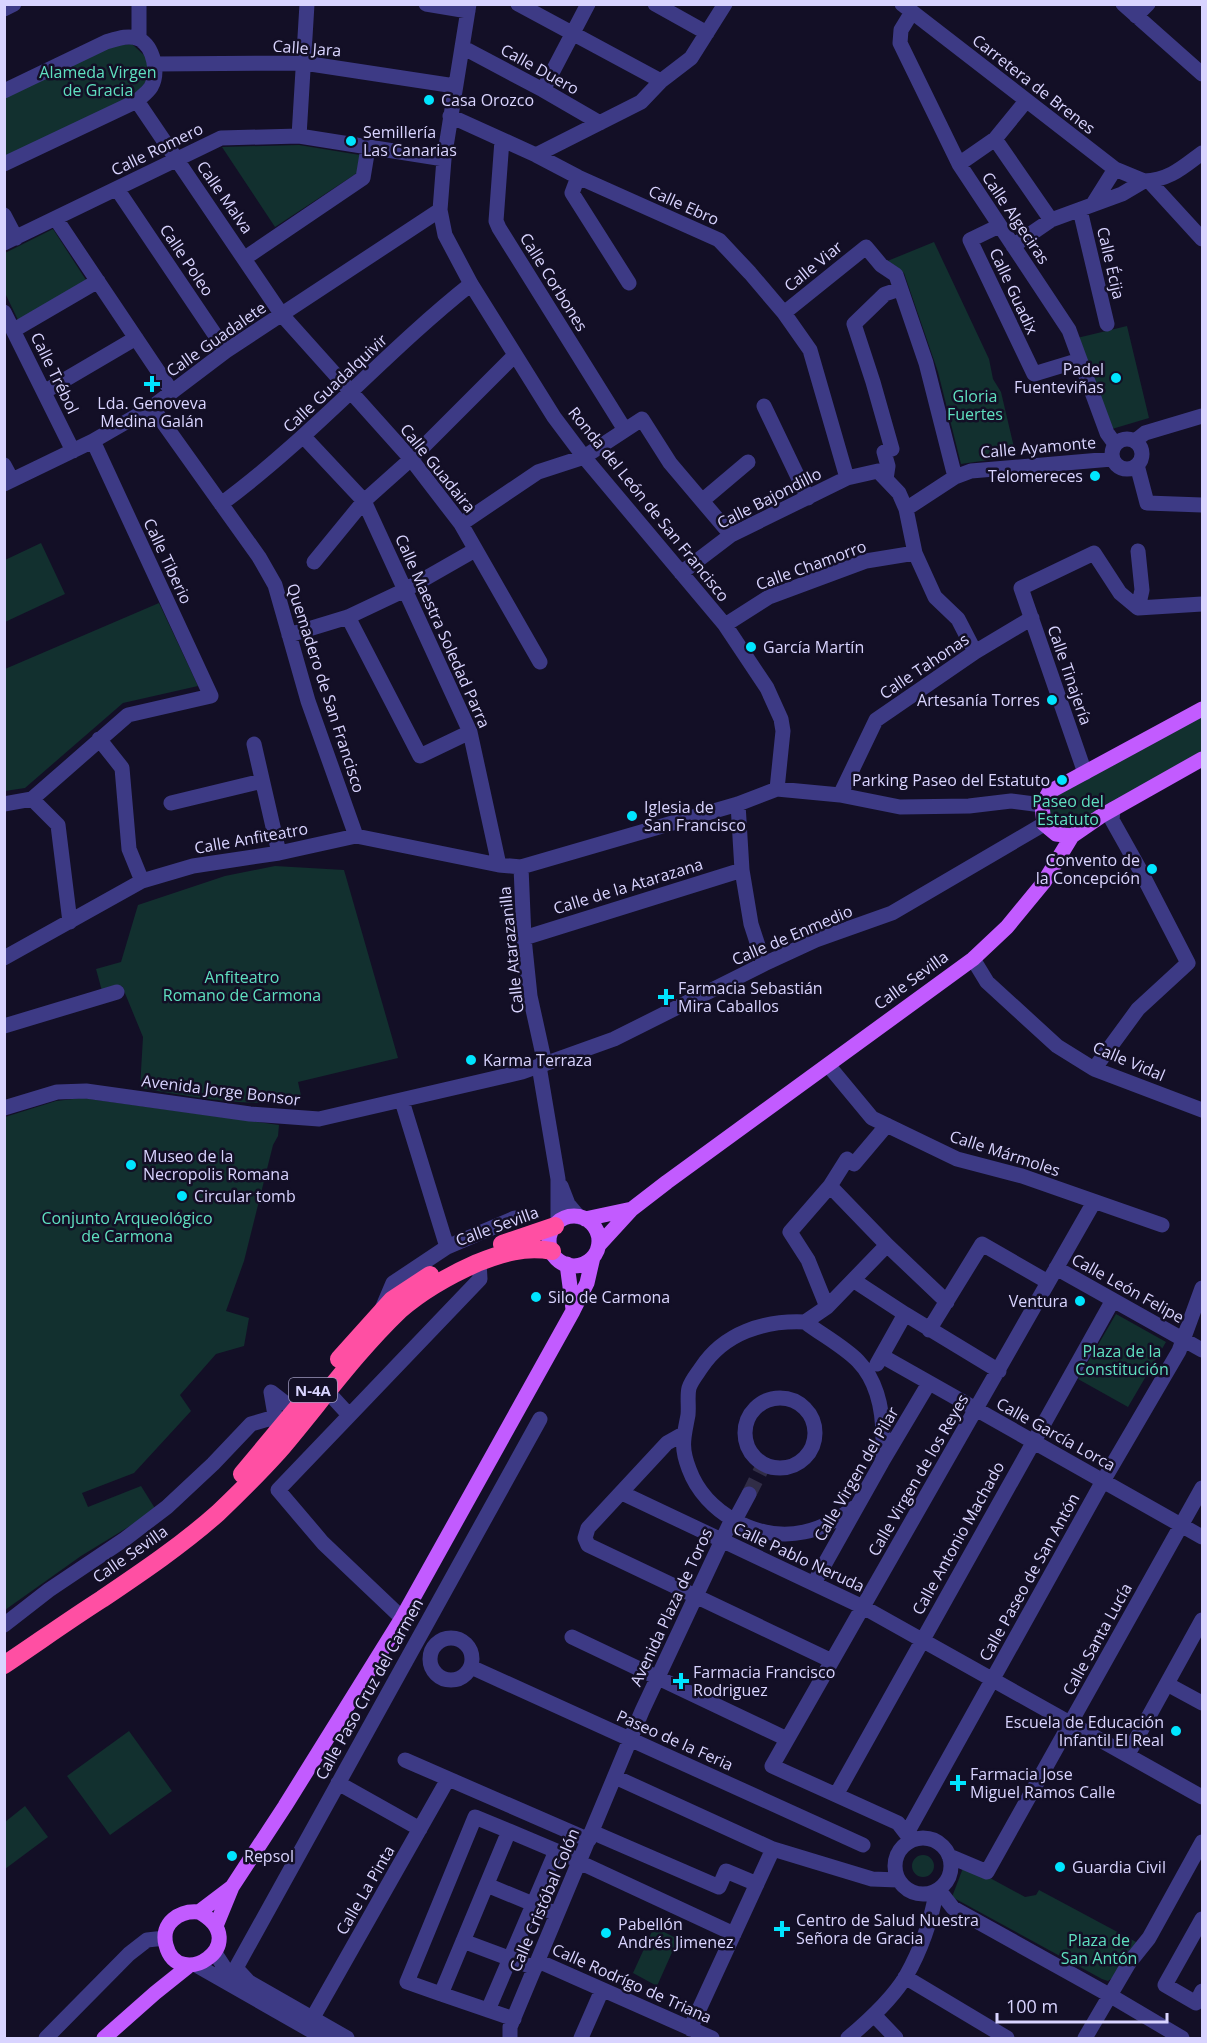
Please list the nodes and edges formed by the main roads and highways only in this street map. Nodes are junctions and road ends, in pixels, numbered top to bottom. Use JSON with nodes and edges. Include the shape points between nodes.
{"nodes":[{"id":1,"x":1203,"y":709,"type":"edge"},
{"id":2,"x":1203,"y":759,"type":"edge"},
{"id":3,"x":1050,"y":829,"type":"junction"},
{"id":4,"x":1072,"y":836,"type":"junction"},
{"id":5,"x":1051,"y":872,"type":"junction"},
{"id":6,"x":632,"y":1209,"type":"junction"},
{"id":7,"x":582,"y":1218,"type":"junction"},
{"id":8,"x":556,"y":1224,"type":"junction"},
{"id":9,"x":552,"y":1251,"type":"junction"},
{"id":10,"x":596,"y":1251,"type":"junction"},
{"id":11,"x":567,"y":1264,"type":"junction"},
{"id":12,"x":573,"y":1311,"type":"junction"},
{"id":13,"x":99,"y":1600,"type":"junction"},
{"id":14,"x":4,"y":1665,"type":"edge"},
{"id":15,"x":232,"y":1887,"type":"junction"},
{"id":16,"x":200,"y":1912,"type":"junction"},
{"id":17,"x":216,"y":1926,"type":"junction"},
{"id":18,"x":171,"y":1956,"type":"junction"},
{"id":19,"x":193,"y":1965,"type":"junction"},
{"id":20,"x":155,"y":1992,"type":"junction"},
{"id":21,"x":104,"y":2038,"type":"edge"}],
"edges":[{"from":1,"to":3,"type":"main road","via":[[1049,792],[1042,805]]},
{"from":2,"to":4,"type":"main road"},
{"from":3,"to":4,"type":"main road"},
{"from":3,"to":5,"type":"main road","via":[[1057,846]]},
{"from":4,"to":5,"type":"main road","name":"Calle Sevilla"},
{"from":5,"to":6,"type":"main road","name":"Calle Sevilla","via":[[1006,927],[973,959]]},
{"from":6,"to":7,"type":"main road"},
{"from":6,"to":10,"type":"main road"},
{"from":7,"to":8,"type":"main road","via":[[572,1216]]},
{"from":7,"to":10,"type":"main road","via":[[597,1230]]},
{"from":8,"to":9,"type":"main road","via":[[550,1238]]},
{"from":8,"to":13,"type":"highway","name":"Calle Sevilla","number":"N-4A","via":[[445,1266],[392,1300],[298,1407],[276,1424],[241,1475]]},
{"from":9,"to":11,"type":"main road"},
{"from":9,"to":13,"type":"highway","name":"Calle Sevilla","number":"N-4A","via":[[522,1248],[450,1275],[423,1293],[378,1334],[278,1451],[218,1513],[160,1560]]},
{"from":10,"to":11,"type":"main road","via":[[581,1265]]},
{"from":10,"to":12,"type":"main road","via":[[587,1283]]},
{"from":11,"to":12,"type":"main road"},
{"from":12,"to":15,"type":"main road","via":[[402,1618]]},
{"from":13,"to":14,"type":"highway","number":"N-4A"},
{"from":15,"to":16,"type":"main road"},
{"from":15,"to":17,"type":"main road"},
{"from":16,"to":17,"type":"main road"},
{"from":16,"to":18,"type":"main road","via":[[190,1911],[171,1921],[165,1938]]},
{"from":17,"to":19,"type":"main road","via":[[219,1935],[215,1953]]},
{"from":18,"to":19,"type":"main road"},
{"from":18,"to":20,"type":"main road"},
{"from":19,"to":20,"type":"main road"},
{"from":20,"to":21,"type":"main road"}]}
